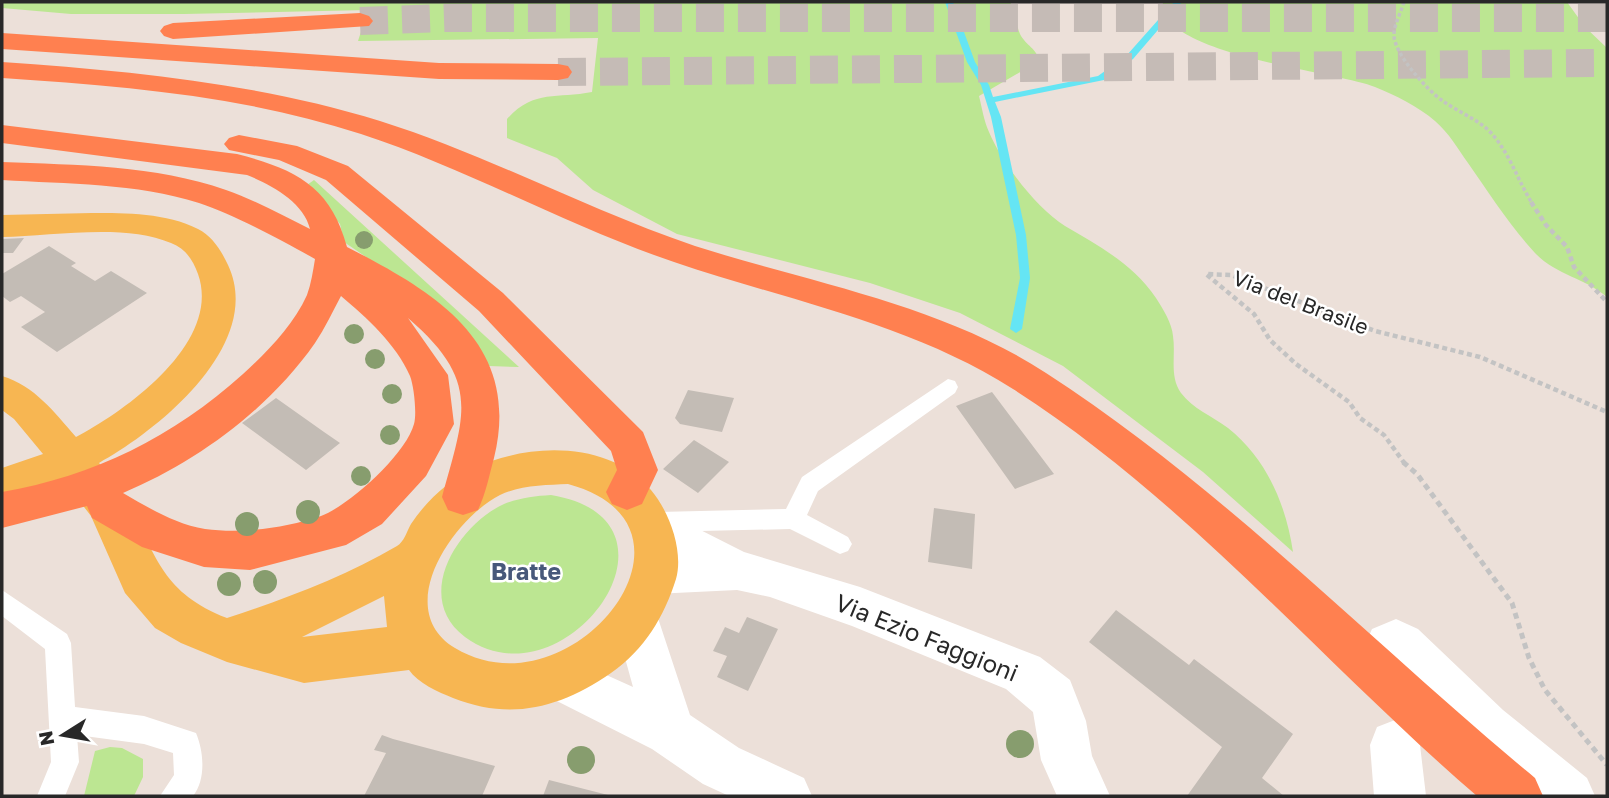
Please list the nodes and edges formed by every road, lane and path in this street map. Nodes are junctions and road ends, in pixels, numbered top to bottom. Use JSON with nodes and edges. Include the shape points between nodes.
{"nodes":[{"id":1,"x":1404,"y":2,"type":"edge"},
{"id":2,"x":359,"y":21,"type":"tunnel mouth"},
{"id":3,"x":2,"y":24,"type":"edge"},
{"id":4,"x":2,"y":41,"type":"edge"},
{"id":5,"x":2,"y":70,"type":"edge"},
{"id":6,"x":558,"y":72,"type":"tunnel mouth"},
{"id":7,"x":2,"y":121,"type":"edge"},
{"id":8,"x":2,"y":134,"type":"edge"},
{"id":9,"x":2,"y":171,"type":"edge"},
{"id":10,"x":2,"y":226,"type":"edge"},
{"id":11,"x":288,"y":231,"type":"junction"},
{"id":12,"x":1607,"y":302,"type":"edge"},
{"id":13,"x":948,"y":387,"type":"dead end"},
{"id":14,"x":2,"y":391,"type":"edge"},
{"id":15,"x":1607,"y":412,"type":"edge"},
{"id":16,"x":2,"y":485,"type":"edge"},
{"id":17,"x":463,"y":496,"type":"junction"},
{"id":18,"x":107,"y":505,"type":"junction"},
{"id":19,"x":638,"y":507,"type":"junction"},
{"id":20,"x":2,"y":510,"type":"edge"},
{"id":21,"x":793,"y":520,"type":"junction"},
{"id":22,"x":840,"y":544,"type":"dead end"},
{"id":23,"x":412,"y":560,"type":"junction"},
{"id":24,"x":737,"y":570,"type":"junction"},
{"id":25,"x":654,"y":574,"type":"junction"},
{"id":26,"x":2,"y":601,"type":"edge"},
{"id":27,"x":637,"y":618,"type":"junction"},
{"id":28,"x":227,"y":639,"type":"junction"},
{"id":29,"x":1389,"y":645,"type":"dead end"},
{"id":30,"x":418,"y":646,"type":"junction"},
{"id":31,"x":562,"y":678,"type":"junction"},
{"id":32,"x":62,"y":719,"type":"junction"},
{"id":33,"x":670,"y":731,"type":"junction"},
{"id":34,"x":1395,"y":745,"type":"dead end"},
{"id":35,"x":1607,"y":765,"type":"edge"},
{"id":36,"x":1084,"y":795,"type":"edge"},
{"id":37,"x":51,"y":796,"type":"edge"},
{"id":38,"x":174,"y":796,"type":"edge"},
{"id":39,"x":786,"y":796,"type":"edge"},
{"id":40,"x":1401,"y":796,"type":"edge"},
{"id":41,"x":1517,"y":796,"type":"edge"},
{"id":42,"x":1569,"y":796,"type":"edge"}],
"edges":[{"from":1,"to":12,"type":"path","via":[[1394,34],[1410,68],[1440,99],[1490,131],[1546,225],[1567,247],[1574,267]]},
{"from":2,"to":3,"type":"highway","via":[[153,31]]},
{"from":4,"to":6,"type":"highway","via":[[439,71]]},
{"from":5,"to":41,"type":"highway","via":[[177,85],[327,114],[483,169],[645,241],[914,321],[964,344],[1025,377],[1094,424],[1202,513],[1465,754]]},
{"from":7,"to":19,"type":"highway","via":[[220,141],[286,152],[337,173],[491,302],[629,443],[638,470]]},
{"from":8,"to":20,"type":"highway","via":[[226,163],[269,173],[293,186],[325,221],[334,264],[309,324],[274,369],[232,408],[170,450],[111,478]]},
{"from":9,"to":11,"type":"highway","via":[[108,176],[211,196]]},
{"from":10,"to":16,"type":"main road","via":[[144,226],[183,235],[207,252],[219,285],[215,326],[192,366],[155,404],[96,445],[48,470]]},
{"from":11,"to":17,"type":"highway","via":[[394,288],[464,351],[478,378],[482,420]]},
{"from":11,"to":18,"type":"highway","via":[[387,316],[429,375],[434,424],[412,464],[367,511],[331,532],[250,551],[204,548],[157,534]]},
{"from":13,"to":21,"type":"lane","via":[[810,484]]},
{"from":14,"to":18,"type":"main road","via":[[28,408]]},
{"from":15,"to":35,"type":"path","name":"Via del Brasile","via":[[1480,357],[1375,331],[1231,275],[1206,274],[1254,314],[1270,340],[1296,364],[1349,401],[1360,418],[1384,435],[1398,458],[1417,474],[1512,603],[1529,658],[1545,690]]},
{"from":17,"to":19,"type":"main road","via":[[496,478],[544,467],[568,467],[600,475]]},
{"from":17,"to":23,"type":"main road","via":[[433,525]]},
{"from":18,"to":28,"type":"main road","via":[[141,579],[171,613]]},
{"from":19,"to":21,"type":"lane"},
{"from":19,"to":24,"type":"street","name":"Via Ezio Faggioni"},
{"from":19,"to":25,"type":"main road","via":[[656,547]]},
{"from":21,"to":22,"type":"lane"},
{"from":23,"to":28,"type":"main road","via":[[300,616]]},
{"from":23,"to":30,"type":"main road","via":[[406,609]]},
{"from":24,"to":25,"type":"street","name":"Via Ezio Faggioni"},
{"from":24,"to":36,"type":"street","name":"Via Ezio Faggioni","via":[[860,608],[1023,673],[1053,697],[1067,760]]},
{"from":25,"to":27,"type":"main road"},
{"from":26,"to":32,"type":"lane","via":[[58,643]]},
{"from":27,"to":31,"type":"main road","via":[[591,663]]},
{"from":27,"to":33,"type":"street"},
{"from":28,"to":30,"type":"main road","via":[[304,660]]},
{"from":29,"to":42,"type":"street","via":[[1396,640],[1405,647],[1420,668],[1514,754]]},
{"from":30,"to":31,"type":"main road","via":[[444,670],[479,686],[519,688]]},
{"from":31,"to":33,"type":"street"},
{"from":32,"to":37,"type":"lane","via":[[65,762]]},
{"from":32,"to":38,"type":"lane","via":[[144,730],[187,743],[188,780]]},
{"from":33,"to":39,"type":"street","via":[[721,766]]},
{"from":34,"to":40,"type":"street"}]}
